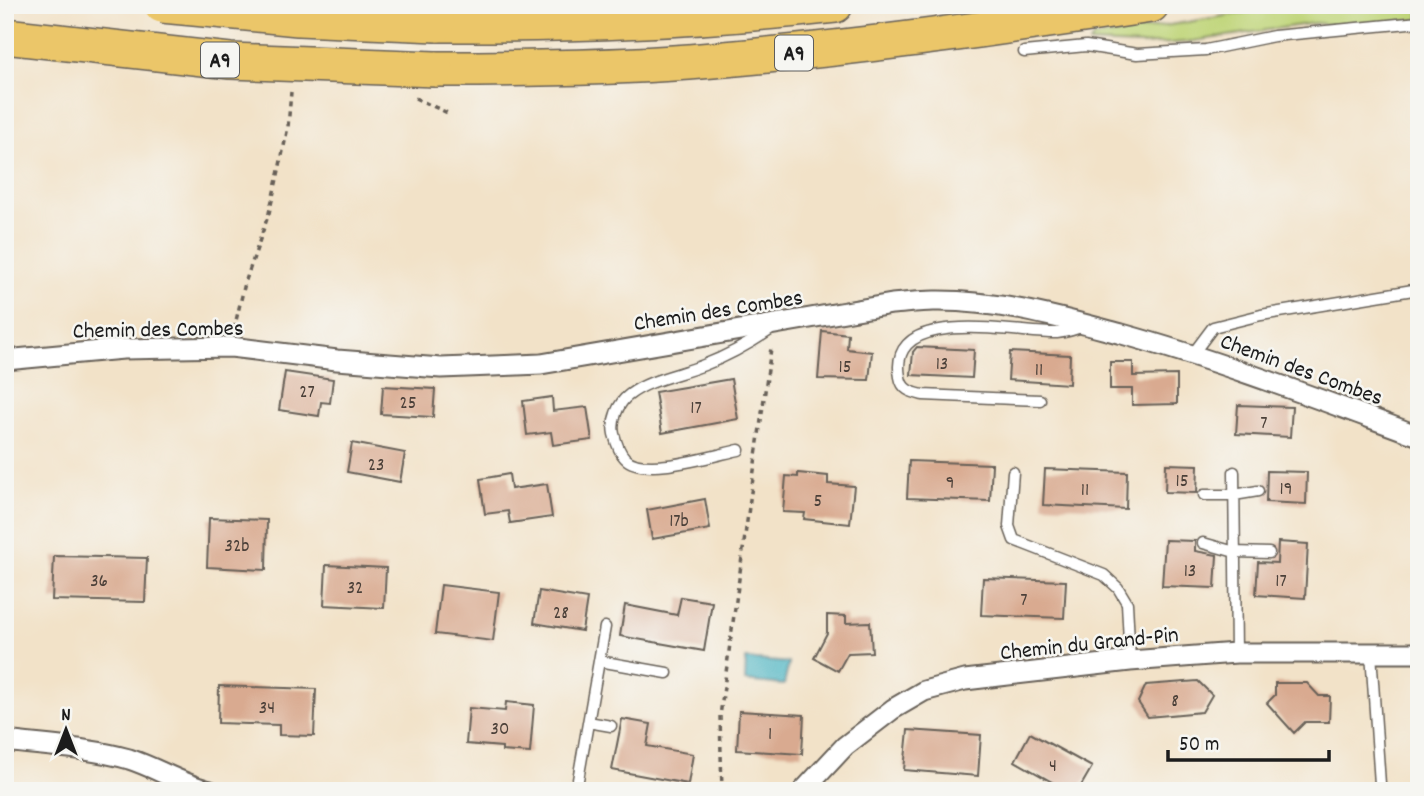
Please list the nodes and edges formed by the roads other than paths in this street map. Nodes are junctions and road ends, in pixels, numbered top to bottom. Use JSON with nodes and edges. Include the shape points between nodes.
{"nodes":[{"id":1,"x":162,"y":5,"type":"edge"},
{"id":2,"x":835,"y":5,"type":"edge"},
{"id":3,"x":1151,"y":5,"type":"edge"},
{"id":4,"x":1419,"y":22,"type":"edge"},
{"id":5,"x":5,"y":36,"type":"edge"},
{"id":6,"x":1024,"y":52,"type":"dead end"},
{"id":7,"x":1419,"y":289,"type":"edge"},
{"id":8,"x":1087,"y":325,"type":"junction"},
{"id":9,"x":779,"y":332,"type":"junction"},
{"id":10,"x":1192,"y":355,"type":"junction"},
{"id":11,"x":5,"y":360,"type":"edge"},
{"id":12,"x":1040,"y":400,"type":"dead end"},
{"id":13,"x":1419,"y":436,"type":"edge"},
{"id":14,"x":739,"y":450,"type":"dead end"},
{"id":15,"x":1013,"y":472,"type":"dead end"},
{"id":16,"x":1234,"y":472,"type":"dead end"},
{"id":17,"x":1258,"y":491,"type":"dead end"},
{"id":18,"x":1204,"y":495,"type":"dead end"},
{"id":19,"x":1234,"y":495,"type":"junction"},
{"id":20,"x":1203,"y":543,"type":"dead end"},
{"id":21,"x":1236,"y":552,"type":"junction"},
{"id":22,"x":1269,"y":553,"type":"dead end"},
{"id":23,"x":605,"y":627,"type":"dead end"},
{"id":24,"x":1237,"y":653,"type":"junction"},
{"id":25,"x":1371,"y":653,"type":"junction"},
{"id":26,"x":1419,"y":653,"type":"edge"},
{"id":27,"x":599,"y":661,"type":"junction"},
{"id":28,"x":1130,"y":661,"type":"junction"},
{"id":29,"x":667,"y":673,"type":"dead end"},
{"id":30,"x":588,"y":722,"type":"junction"},
{"id":31,"x":611,"y":726,"type":"dead end"},
{"id":32,"x":5,"y":741,"type":"edge"},
{"id":33,"x":1380,"y":783,"type":"dead end"},
{"id":34,"x":210,"y":791,"type":"edge"},
{"id":35,"x":576,"y":791,"type":"edge"},
{"id":36,"x":803,"y":791,"type":"edge"}],
"edges":[{"from":1,"to":2,"type":"highway","number":"A9","bridge":true,"via":[[298,18],[437,24],[597,24]]},
{"from":3,"to":5,"type":"highway","number":"A9","bridge":true,"via":[[785,54],[589,67],[435,69],[230,61]]},
{"from":4,"to":6,"type":"lane","via":[[1274,36],[1206,50],[1137,54],[1086,46]]},
{"from":7,"to":10,"type":"lane","via":[[1213,327]]},
{"from":8,"to":9,"type":"street","name":"Chemin des Combes","via":[[990,305],[934,300],[892,304]]},
{"from":8,"to":10,"type":"street","name":"Chemin des Combes"},
{"from":8,"to":12,"type":"lane","via":[[1059,333],[934,330],[918,335],[902,349],[898,370],[907,390],[923,395]]},
{"from":9,"to":11,"type":"street","name":"Chemin des Combes","via":[[541,364],[441,368],[230,346],[123,349]]},
{"from":9,"to":14,"type":"lane","via":[[651,383],[627,396],[616,412],[613,429],[617,445],[625,459],[640,467]]},
{"from":10,"to":13,"type":"street","name":"Chemin des Combes"},
{"from":15,"to":28,"type":"lane","via":[[1009,526],[1014,540],[1104,575],[1118,589],[1127,603]]},
{"from":16,"to":19,"type":"lane"},
{"from":17,"to":19,"type":"lane"},
{"from":18,"to":19,"type":"lane"},
{"from":19,"to":21,"type":"lane"},
{"from":20,"to":21,"type":"lane"},
{"from":21,"to":22,"type":"lane"},
{"from":21,"to":24,"type":"lane"},
{"from":23,"to":27,"type":"lane"},
{"from":24,"to":25,"type":"street","name":"Chemin du Grand-Pin"},
{"from":24,"to":28,"type":"street","name":"Chemin du Grand-Pin"},
{"from":25,"to":26,"type":"street","name":"Chemin du Grand-Pin"},
{"from":25,"to":33,"type":"lane"},
{"from":27,"to":29,"type":"lane"},
{"from":27,"to":30,"type":"lane"},
{"from":28,"to":36,"type":"street","name":"Chemin du Grand-Pin","via":[[965,680],[924,691],[845,746]]},
{"from":30,"to":31,"type":"lane"},
{"from":30,"to":35,"type":"lane"},
{"from":32,"to":34,"type":"street","via":[[125,758]]}]}
